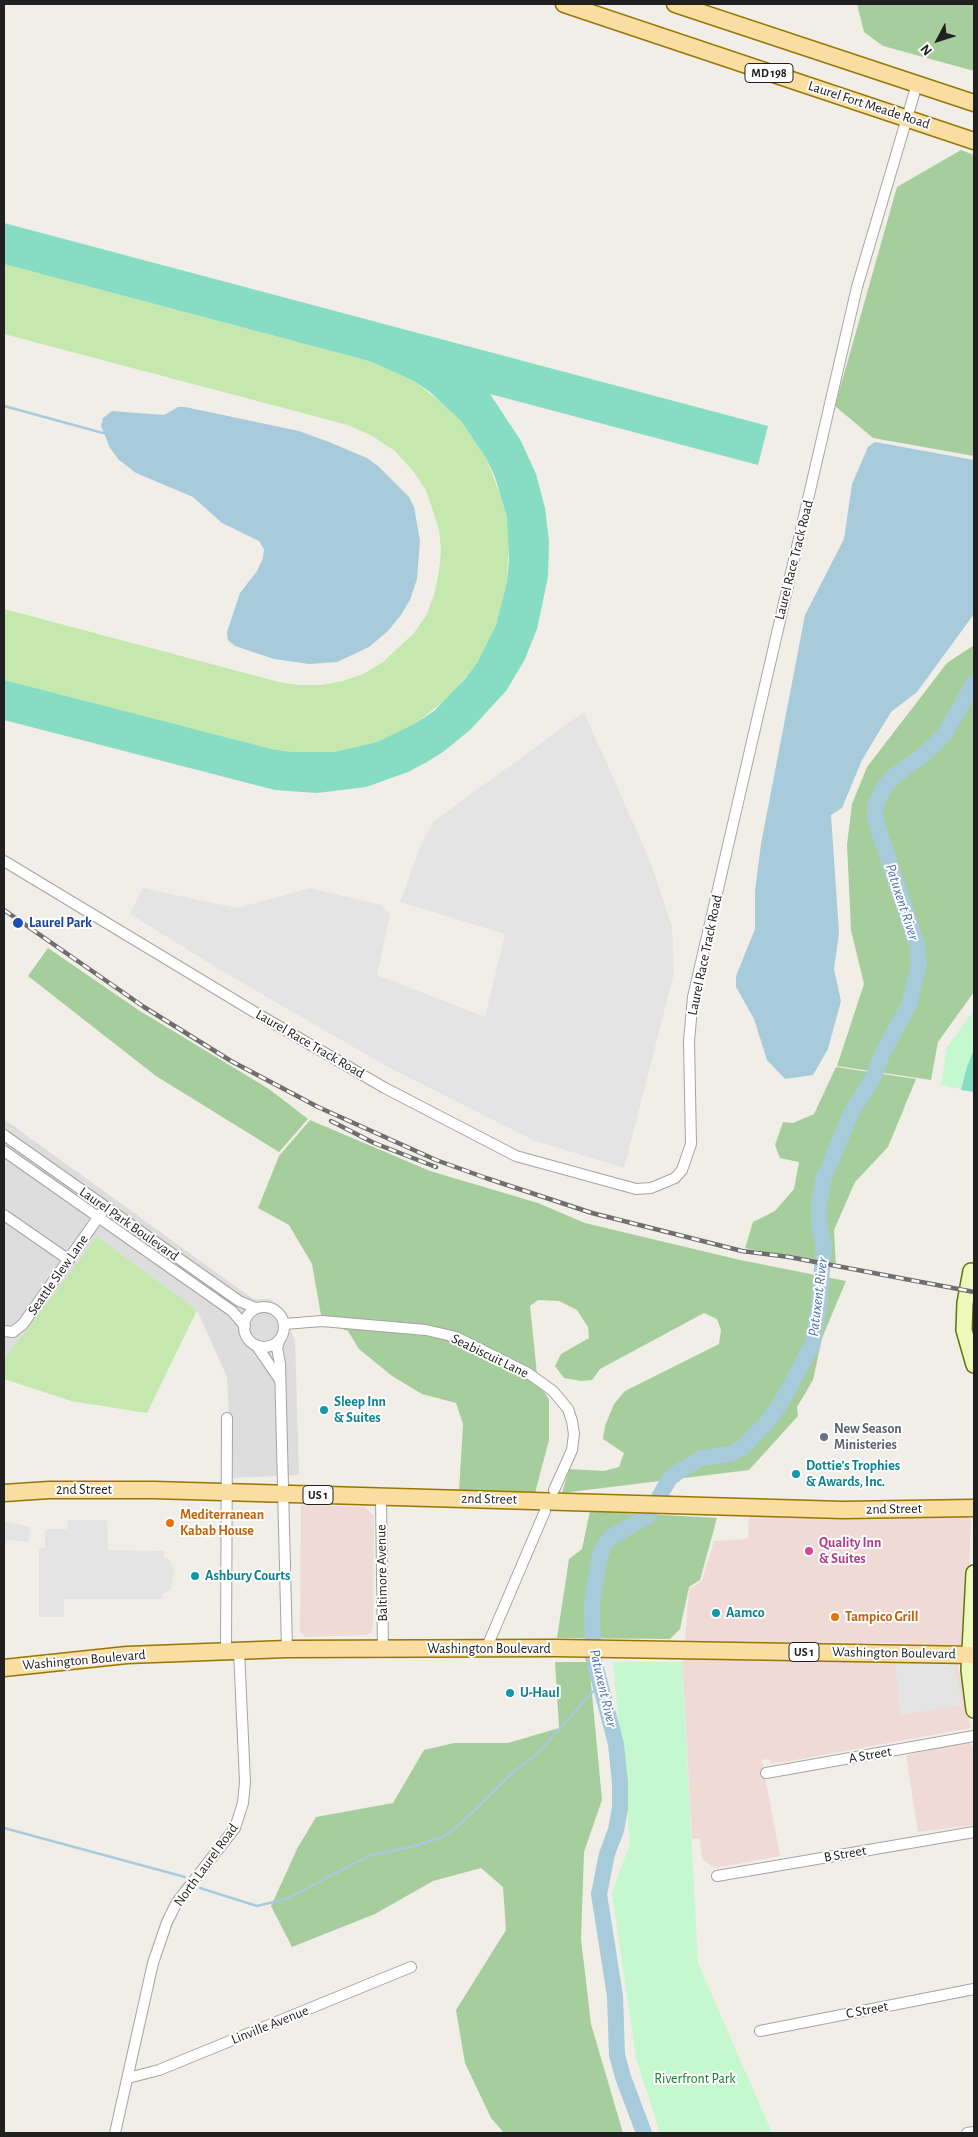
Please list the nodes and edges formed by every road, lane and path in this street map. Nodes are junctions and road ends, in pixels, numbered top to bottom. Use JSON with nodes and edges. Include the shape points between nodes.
{"nodes":[{"id":1,"x":564,"y":4,"type":"edge"},
{"id":2,"x":675,"y":4,"type":"edge"},
{"id":3,"x":917,"y":84,"type":"junction"},
{"id":4,"x":974,"y":103,"type":"edge"},
{"id":5,"x":907,"y":118,"type":"junction"},
{"id":6,"x":974,"y":141,"type":"edge"},
{"id":7,"x":4,"y":861,"type":"edge"},
{"id":8,"x":4,"y":1135,"type":"edge"},
{"id":9,"x":4,"y":1151,"type":"edge"},
{"id":10,"x":106,"y":1207,"type":"junction"},
{"id":11,"x":4,"y":1214,"type":"edge"},
{"id":12,"x":99,"y":1218,"type":"junction"},
{"id":13,"x":69,"y":1260,"type":"junction"},
{"id":14,"x":972,"y":1272,"type":"edge"},
{"id":15,"x":256,"y":1308,"type":"junction"},
{"id":16,"x":284,"y":1324,"type":"junction"},
{"id":17,"x":245,"y":1326,"type":"junction"},
{"id":18,"x":4,"y":1331,"type":"edge"},
{"id":19,"x":280,"y":1339,"type":"junction"},
{"id":20,"x":256,"y":1345,"type":"junction"},
{"id":21,"x":974,"y":1365,"type":"edge"},
{"id":22,"x":280,"y":1380,"type":"junction"},
{"id":23,"x":227,"y":1418,"type":"dead end"},
{"id":24,"x":554,"y":1490,"type":"dead end"},
{"id":25,"x":227,"y":1492,"type":"junction"},
{"id":26,"x":282,"y":1493,"type":"junction"},
{"id":27,"x":4,"y":1494,"type":"edge"},
{"id":28,"x":381,"y":1496,"type":"junction"},
{"id":29,"x":974,"y":1508,"type":"edge"},
{"id":30,"x":545,"y":1510,"type":"dead end"},
{"id":31,"x":974,"y":1573,"type":"edge"},
{"id":32,"x":383,"y":1649,"type":"junction"},
{"id":33,"x":486,"y":1649,"type":"junction"},
{"id":34,"x":287,"y":1650,"type":"junction"},
{"id":35,"x":233,"y":1651,"type":"junction"},
{"id":36,"x":972,"y":1655,"type":"edge"},
{"id":37,"x":4,"y":1668,"type":"edge"},
{"id":38,"x":974,"y":1710,"type":"edge"},
{"id":39,"x":974,"y":1736,"type":"edge"},
{"id":40,"x":766,"y":1773,"type":"dead end"},
{"id":41,"x":974,"y":1832,"type":"edge"},
{"id":42,"x":716,"y":1876,"type":"dead end"},
{"id":43,"x":410,"y":1967,"type":"dead end"},
{"id":44,"x":974,"y":1990,"type":"edge"},
{"id":45,"x":760,"y":2031,"type":"dead end"},
{"id":46,"x":128,"y":2078,"type":"junction"},
{"id":47,"x":974,"y":2132,"type":"edge"},
{"id":48,"x":116,"y":2133,"type":"edge"},
{"id":49,"x":967,"y":2133,"type":"edge"}],
"edges":[{"from":1,"to":5,"type":"main road","name":"Laurel Fort Meade Road","number":"MD 198"},
{"from":2,"to":3,"type":"main road","number":"MD 198"},
{"from":3,"to":4,"type":"main road","number":"MD 198"},
{"from":3,"to":5,"type":"street","name":"Laurel Race Track Road"},
{"from":5,"to":6,"type":"main road","name":"Laurel Fort Meade Road","number":"MD 198"},
{"from":5,"to":7,"type":"street","name":"Laurel Race Track Road","via":[[857,287],[693,997],[689,1041],[691,1144],[682,1170],[675,1178],[651,1188],[636,1189],[516,1156],[385,1088]]},
{"from":8,"to":10,"type":"street","name":"Laurel Park Boulevard"},
{"from":9,"to":12,"type":"street","name":"Laurel Park Boulevard"},
{"from":10,"to":12,"type":"street","name":"Seattle Slew Lane"},
{"from":10,"to":15,"type":"street","name":"Laurel Park Boulevard","via":[[239,1301]]},
{"from":11,"to":13,"type":"street"},
{"from":12,"to":13,"type":"street","name":"Seattle Slew Lane"},
{"from":12,"to":17,"type":"street","name":"Laurel Park Boulevard","via":[[232,1311]]},
{"from":13,"to":18,"type":"street","name":"Seattle Slew Lane","via":[[24,1324],[13,1332]]},
{"from":14,"to":21,"type":"street","via":[[965,1303],[964,1330]]},
{"from":15,"to":16,"type":"street","name":"Laurel Park Boulevard","via":[[262,1306],[275,1310]]},
{"from":15,"to":17,"type":"street","via":[[247,1317]]},
{"from":16,"to":19,"type":"street"},
{"from":16,"to":24,"type":"street","name":"Seabiscuit Lane","via":[[322,1321],[426,1330],[456,1337],[528,1373],[553,1391],[568,1409],[572,1421],[572,1450]]},
{"from":17,"to":20,"type":"street","name":"Laurel Park Boulevard","via":[[247,1336]]},
{"from":19,"to":20,"type":"street","via":[[269,1346]]},
{"from":19,"to":22,"type":"street","via":[[276,1348]]},
{"from":20,"to":22,"type":"street","name":"Laurel Park Boulevard"},
{"from":22,"to":26,"type":"street"},
{"from":23,"to":25,"type":"street","name":"North Laurel Road"},
{"from":25,"to":26,"type":"main road","name":"2nd Street","number":"US 1"},
{"from":25,"to":27,"type":"main road","name":"2nd Street","number":"US 1","via":[[50,1490]]},
{"from":25,"to":35,"type":"street","name":"North Laurel Road"},
{"from":26,"to":28,"type":"main road","name":"2nd Street","number":"US 1"},
{"from":26,"to":34,"type":"street"},
{"from":28,"to":29,"type":"main road","name":"2nd Street","number":"US 1","via":[[843,1510]]},
{"from":28,"to":32,"type":"street","name":"Baltimore Avenue"},
{"from":30,"to":33,"type":"street"},
{"from":31,"to":36,"type":"street"},
{"from":32,"to":33,"type":"main road","name":"Washington Boulevard","number":"US 1"},
{"from":32,"to":34,"type":"main road","name":"Washington Boulevard","number":"US 1"},
{"from":33,"to":36,"type":"main road","name":"Washington Boulevard","number":"US 1"},
{"from":34,"to":35,"type":"main road","name":"Washington Boulevard","number":"US 1"},
{"from":35,"to":37,"type":"main road","name":"Washington Boulevard","number":"US 1","via":[[127,1655]]},
{"from":35,"to":46,"type":"street","name":"North Laurel Road","via":[[245,1782],[243,1803],[235,1828],[166,1922],[153,1963]]},
{"from":36,"to":38,"type":"street","via":[[970,1684]]},
{"from":39,"to":40,"type":"street","name":"A Street"},
{"from":41,"to":42,"type":"street","name":"B Street"},
{"from":43,"to":46,"type":"street","name":"Linville Avenue","via":[[160,2070]]},
{"from":44,"to":45,"type":"street","name":"C Street"},
{"from":46,"to":48,"type":"street","name":"North Laurel Road"},
{"from":47,"to":49,"type":"street"}]}
